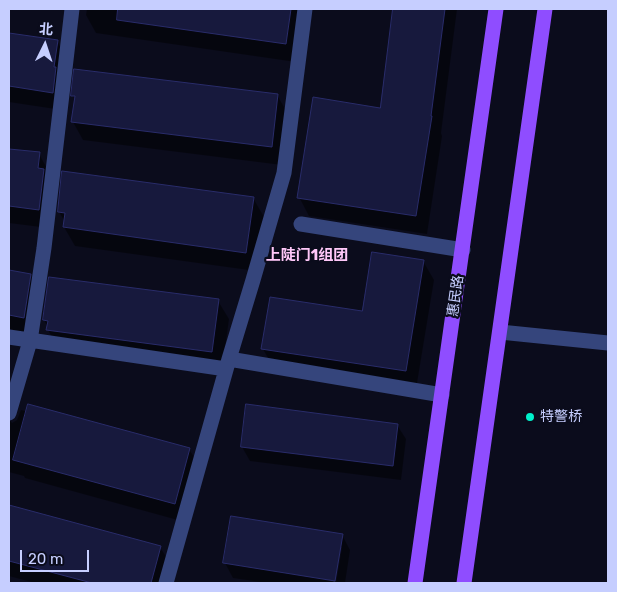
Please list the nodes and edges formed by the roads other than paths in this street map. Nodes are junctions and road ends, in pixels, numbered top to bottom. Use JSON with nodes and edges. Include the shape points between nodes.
{"nodes":[{"id":1,"x":72,"y":9,"type":"edge"},
{"id":2,"x":305,"y":9,"type":"edge"},
{"id":3,"x":496,"y":9,"type":"edge"},
{"id":4,"x":545,"y":9,"type":"edge"},
{"id":5,"x":301,"y":224,"type":"dead end"},
{"id":6,"x":463,"y":250,"type":"junction"},
{"id":7,"x":500,"y":332,"type":"junction"},
{"id":8,"x":9,"y":337,"type":"edge"},
{"id":9,"x":30,"y":340,"type":"junction"},
{"id":10,"x":608,"y":343,"type":"edge"},
{"id":11,"x":227,"y":364,"type":"junction"},
{"id":12,"x":442,"y":395,"type":"junction"},
{"id":13,"x":9,"y":413,"type":"edge"},
{"id":14,"x":166,"y":583,"type":"edge"},
{"id":15,"x":415,"y":583,"type":"edge"},
{"id":16,"x":464,"y":583,"type":"edge"}],
"edges":[{"from":1,"to":9,"type":"street"},
{"from":2,"to":11,"type":"street","via":[[284,173]]},
{"from":3,"to":6,"type":"main road","name":"惠民路"},
{"from":4,"to":7,"type":"main road"},
{"from":5,"to":6,"type":"street"},
{"from":6,"to":12,"type":"main road","name":"惠民路"},
{"from":7,"to":10,"type":"street"},
{"from":7,"to":16,"type":"main road"},
{"from":8,"to":9,"type":"street"},
{"from":9,"to":11,"type":"street"},
{"from":9,"to":13,"type":"street"},
{"from":11,"to":12,"type":"street"},
{"from":11,"to":14,"type":"street"},
{"from":12,"to":15,"type":"main road","name":"惠民路"}]}
